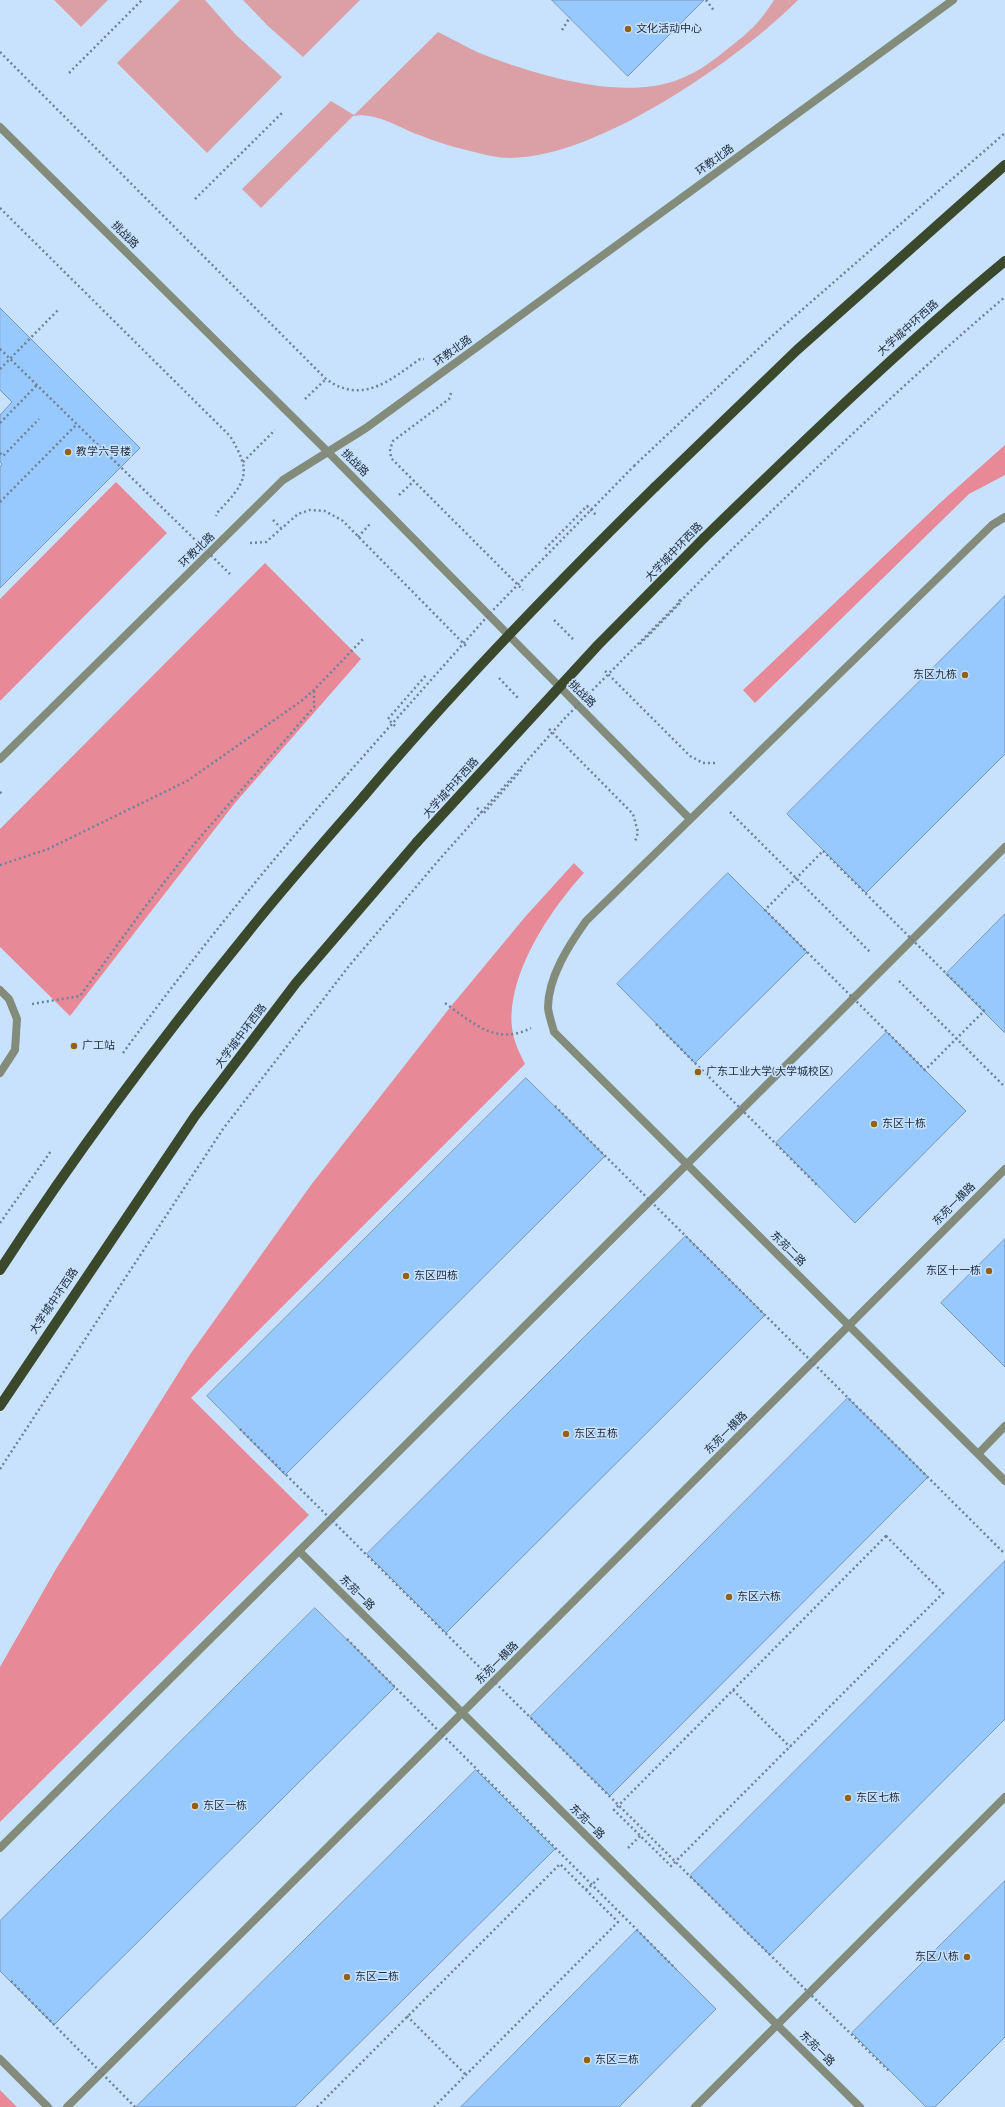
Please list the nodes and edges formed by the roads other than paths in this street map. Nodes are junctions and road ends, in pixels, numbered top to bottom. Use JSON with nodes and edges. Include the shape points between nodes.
{"nodes":[{"id":1,"x":953,"y":0,"type":"edge"},
{"id":2,"x":0,"y":127,"type":"edge"},
{"id":3,"x":1005,"y":165,"type":"edge"},
{"id":4,"x":1005,"y":261,"type":"edge"},
{"id":5,"x":328,"y":452,"type":"junction"},
{"id":6,"x":1005,"y":517,"type":"edge"},
{"id":7,"x":0,"y":759,"type":"edge"},
{"id":8,"x":690,"y":819,"type":"junction"},
{"id":9,"x":1005,"y":847,"type":"edge"},
{"id":10,"x":0,"y":990,"type":"edge"},
{"id":11,"x":0,"y":1073,"type":"edge"},
{"id":12,"x":687,"y":1166,"type":"junction"},
{"id":13,"x":1005,"y":1169,"type":"edge"},
{"id":14,"x":0,"y":1270,"type":"edge"},
{"id":15,"x":849,"y":1326,"type":"junction"},
{"id":16,"x":0,"y":1406,"type":"edge"},
{"id":17,"x":1005,"y":1426,"type":"edge"},
{"id":18,"x":978,"y":1454,"type":"junction"},
{"id":19,"x":1005,"y":1481,"type":"edge"},
{"id":20,"x":299,"y":1551,"type":"junction"},
{"id":21,"x":462,"y":1714,"type":"junction"},
{"id":22,"x":1005,"y":1797,"type":"edge"},
{"id":23,"x":0,"y":1848,"type":"edge"},
{"id":24,"x":777,"y":2025,"type":"junction"},
{"id":25,"x":0,"y":2059,"type":"edge"},
{"id":26,"x":48,"y":2107,"type":"edge"},
{"id":27,"x":67,"y":2107,"type":"edge"},
{"id":28,"x":695,"y":2107,"type":"edge"},
{"id":29,"x":860,"y":2107,"type":"edge"}],
"edges":[{"from":1,"to":5,"type":"street","name":"环教北路","via":[[395,407]]},
{"from":2,"to":5,"type":"street","name":"挑战路"},
{"from":3,"to":14,"type":"main road","bridge":true,"via":[[797,350],[655,487],[514,629],[409,743],[245,936],[148,1059],[39,1209]]},
{"from":4,"to":16,"type":"main road","name":"大学城中环西路","bridge":true,"via":[[952,304],[847,400],[704,538],[598,645],[417,842],[296,983],[195,1116]]},
{"from":5,"to":7,"type":"street","name":"环教北路","via":[[283,480]]},
{"from":5,"to":8,"type":"street","name":"挑战路"},
{"from":6,"to":8,"type":"street","via":[[992,525]]},
{"from":8,"to":12,"type":"street","name":"东苑二路","via":[[586,921],[557,971],[551,987],[548,1008],[554,1032]]},
{"from":9,"to":12,"type":"street"},
{"from":10,"to":11,"type":"street","via":[[9,999],[18,1019],[15,1050]]},
{"from":12,"to":15,"type":"street","name":"东苑二路"},
{"from":12,"to":20,"type":"street"},
{"from":13,"to":15,"type":"street","name":"东苑一横路"},
{"from":15,"to":18,"type":"street","name":"东苑二路"},
{"from":15,"to":21,"type":"street","name":"东苑一横路"},
{"from":17,"to":18,"type":"street"},
{"from":18,"to":19,"type":"street","name":"东苑二路"},
{"from":20,"to":21,"type":"street","name":"东苑一路"},
{"from":20,"to":23,"type":"street"},
{"from":21,"to":24,"type":"street","name":"东苑一路"},
{"from":21,"to":27,"type":"street","name":"东苑一横路"},
{"from":22,"to":24,"type":"street"},
{"from":24,"to":28,"type":"street"},
{"from":24,"to":29,"type":"street","name":"东苑一路"},
{"from":25,"to":26,"type":"street"}]}
